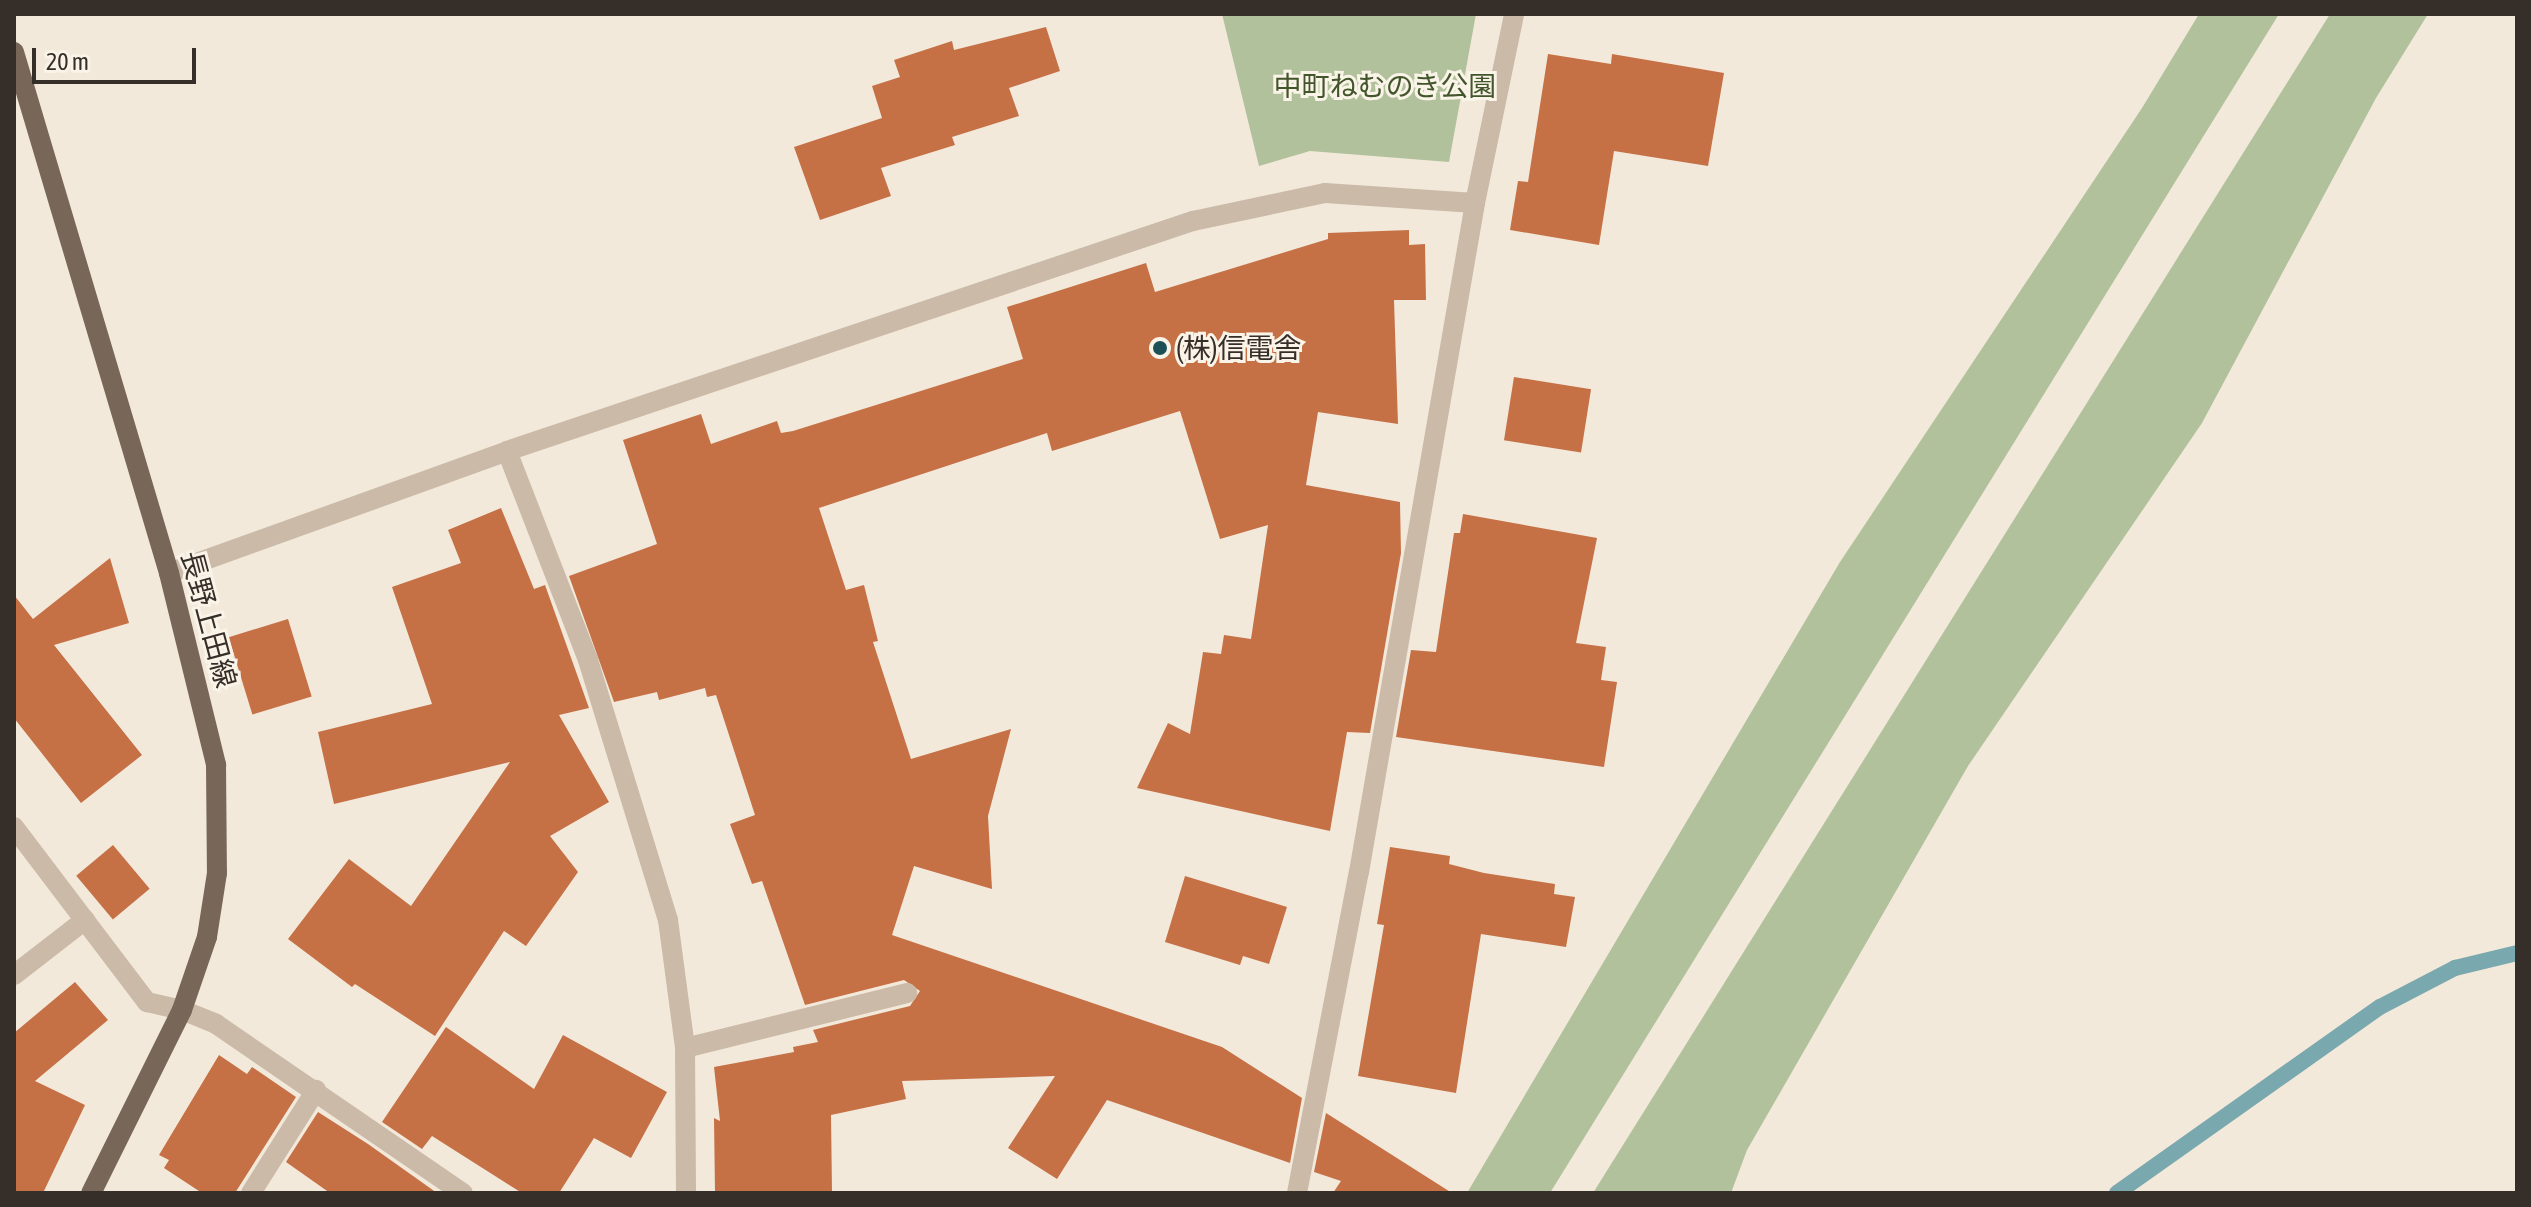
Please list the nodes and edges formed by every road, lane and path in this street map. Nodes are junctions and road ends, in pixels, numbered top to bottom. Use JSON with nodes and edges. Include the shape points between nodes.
{"nodes":[{"id":1,"x":1514,"y":14,"type":"edge"},
{"id":2,"x":14,"y":52,"type":"edge"},
{"id":3,"x":1475,"y":203,"type":"junction"},
{"id":4,"x":507,"y":451,"type":"junction"},
{"id":5,"x":169,"y":573,"type":"junction"},
{"id":6,"x":14,"y":827,"type":"edge"},
{"id":7,"x":85,"y":920,"type":"junction"},
{"id":8,"x":14,"y":975,"type":"edge"},
{"id":9,"x":907,"y":993,"type":"dead end"},
{"id":10,"x":182,"y":1010,"type":"junction"},
{"id":11,"x":685,"y":1048,"type":"junction"},
{"id":12,"x":316,"y":1090,"type":"junction"},
{"id":13,"x":91,"y":1193,"type":"edge"},
{"id":14,"x":251,"y":1193,"type":"edge"},
{"id":15,"x":463,"y":1193,"type":"edge"},
{"id":16,"x":686,"y":1193,"type":"edge"},
{"id":17,"x":1297,"y":1193,"type":"edge"}],
"edges":[{"from":1,"to":3,"type":"street"},
{"from":2,"to":5,"type":"main road","name":"長野上田線"},
{"from":3,"to":4,"type":"street","via":[[1325,193],[1193,221]]},
{"from":3,"to":17,"type":"street","via":[[1359,872]]},
{"from":4,"to":5,"type":"street"},
{"from":4,"to":11,"type":"street","via":[[588,660],[668,920]]},
{"from":5,"to":10,"type":"main road","name":"長野上田線","via":[[210,726],[218,824],[214,905]]},
{"from":6,"to":7,"type":"street"},
{"from":7,"to":8,"type":"street"},
{"from":7,"to":10,"type":"street","via":[[147,1002]]},
{"from":9,"to":11,"type":"street"},
{"from":10,"to":12,"type":"street","via":[[216,1024]]},
{"from":10,"to":13,"type":"main road","name":"長野上田線"},
{"from":11,"to":16,"type":"street"},
{"from":12,"to":14,"type":"street"},
{"from":12,"to":15,"type":"street"}]}
